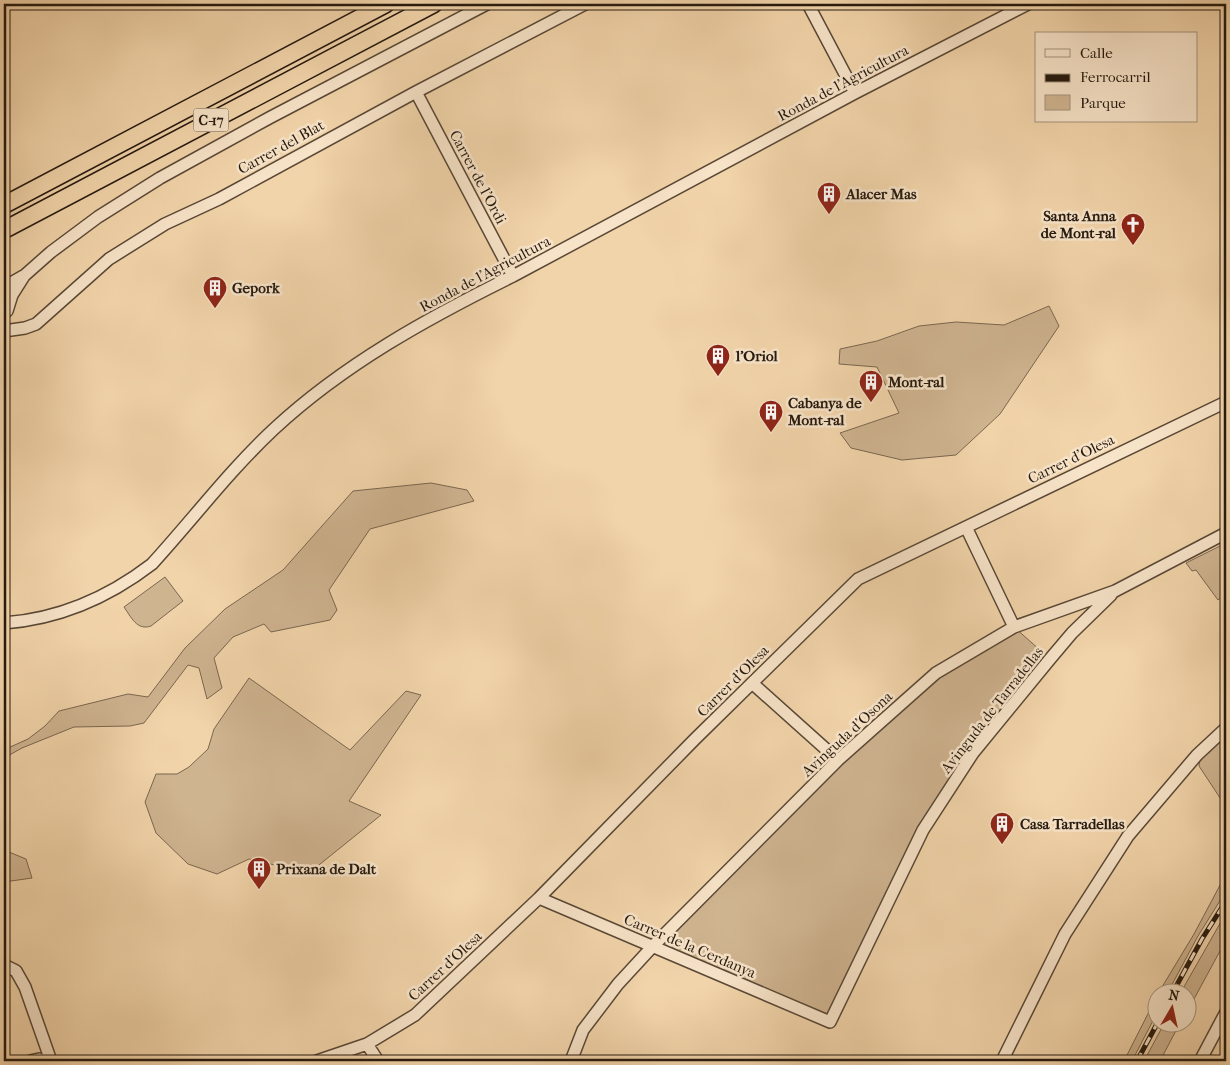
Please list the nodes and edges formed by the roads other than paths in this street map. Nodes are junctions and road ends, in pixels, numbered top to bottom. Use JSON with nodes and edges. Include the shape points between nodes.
{"nodes":[{"id":1,"x":386,"y":4,"type":"edge"},
{"id":2,"x":434,"y":4,"type":"edge"},
{"id":3,"x":487,"y":4,"type":"edge"},
{"id":4,"x":585,"y":4,"type":"edge"},
{"id":5,"x":808,"y":4,"type":"edge"},
{"id":6,"x":1028,"y":4,"type":"edge"},
{"id":7,"x":416,"y":92,"type":"junction"},
{"id":8,"x":855,"y":93,"type":"junction"},
{"id":9,"x":4,"y":205,"type":"edge"},
{"id":10,"x":4,"y":230,"type":"edge"},
{"id":11,"x":25,"y":275,"type":"junction"},
{"id":12,"x":513,"y":276,"type":"junction"},
{"id":13,"x":4,"y":287,"type":"edge"},
{"id":14,"x":5,"y":307,"type":"edge"},
{"id":15,"x":4,"y":330,"type":"edge"},
{"id":16,"x":1226,"y":402,"type":"edge"},
{"id":17,"x":966,"y":527,"type":"junction"},
{"id":18,"x":1226,"y":534,"type":"edge"},
{"id":19,"x":1115,"y":591,"type":"junction"},
{"id":20,"x":4,"y":623,"type":"edge"},
{"id":21,"x":1014,"y":628,"type":"junction"},
{"id":22,"x":752,"y":683,"type":"junction"},
{"id":23,"x":1226,"y":728,"type":"edge"},
{"id":24,"x":838,"y":760,"type":"junction"},
{"id":25,"x":539,"y":898,"type":"junction"},
{"id":26,"x":653,"y":946,"type":"junction"},
{"id":27,"x":4,"y":966,"type":"edge"},
{"id":28,"x":1226,"y":1012,"type":"edge"},
{"id":29,"x":830,"y":1022,"type":"joint"},
{"id":30,"x":367,"y":1044,"type":"junction"},
{"id":31,"x":30,"y":1061,"type":"edge"},
{"id":32,"x":45,"y":1061,"type":"edge"},
{"id":33,"x":51,"y":1061,"type":"edge"},
{"id":34,"x":317,"y":1061,"type":"edge"},
{"id":35,"x":378,"y":1061,"type":"edge"},
{"id":36,"x":571,"y":1061,"type":"edge"},
{"id":37,"x":1002,"y":1061,"type":"edge"},
{"id":38,"x":1200,"y":1061,"type":"edge"}],
"edges":[{"from":1,"to":9,"type":"highway","number":"C-17"},
{"from":2,"to":10,"type":"highway","number":"C-17"},
{"from":3,"to":11,"type":"street","via":[[160,178],[98,216]]},
{"from":4,"to":7,"type":"street","name":"Carrer del Blat"},
{"from":5,"to":8,"type":"street"},
{"from":6,"to":8,"type":"street","name":"Ronda de l'Agricultura"},
{"from":7,"to":12,"type":"street","name":"Carrer de l'Ordi"},
{"from":7,"to":15,"type":"street","name":"Carrer del Blat","via":[[219,199],[165,224],[109,259],[36,324]]},
{"from":8,"to":12,"type":"street","name":"Ronda de l'Agricultura"},
{"from":11,"to":13,"type":"street"},
{"from":11,"to":14,"type":"street"},
{"from":12,"to":20,"type":"street","name":"Ronda de l'Agricultura","via":[[382,347],[309,398],[238,465],[152,564],[138,575],[84,605]]},
{"from":14,"to":15,"type":"street"},
{"from":16,"to":17,"type":"street","name":"Carrer d'Olesa"},
{"from":17,"to":21,"type":"street"},
{"from":17,"to":22,"type":"street","name":"Carrer d'Olesa","via":[[858,579]]},
{"from":18,"to":19,"type":"street","name":"Avinguda d'Osona"},
{"from":19,"to":21,"type":"street","name":"Avinguda d'Osona"},
{"from":19,"to":29,"type":"street","name":"Avinguda de Tarradellas","via":[[1067,640],[973,753],[923,830]]},
{"from":21,"to":24,"type":"street","name":"Avinguda d'Osona","via":[[936,673]]},
{"from":22,"to":24,"type":"street"},
{"from":22,"to":25,"type":"street","name":"Carrer d'Olesa"},
{"from":23,"to":37,"type":"street","via":[[1196,754],[1128,836],[1065,934]]},
{"from":24,"to":26,"type":"street","name":"Avinguda d'Osona"},
{"from":25,"to":26,"type":"street","name":"Carrer de la Cerdanya"},
{"from":25,"to":30,"type":"street","name":"Carrer d'Olesa","via":[[415,1015]]},
{"from":26,"to":29,"type":"street","name":"Carrer de la Cerdanya"},
{"from":26,"to":36,"type":"street","name":"Avinguda d'Osona","via":[[618,984],[583,1030]]},
{"from":27,"to":33,"type":"street","via":[[16,971],[25,987]]},
{"from":28,"to":38,"type":"street"},
{"from":30,"to":34,"type":"street","name":"Carrer d'Olesa"},
{"from":30,"to":35,"type":"street"},
{"from":31,"to":32,"type":"street"}]}
